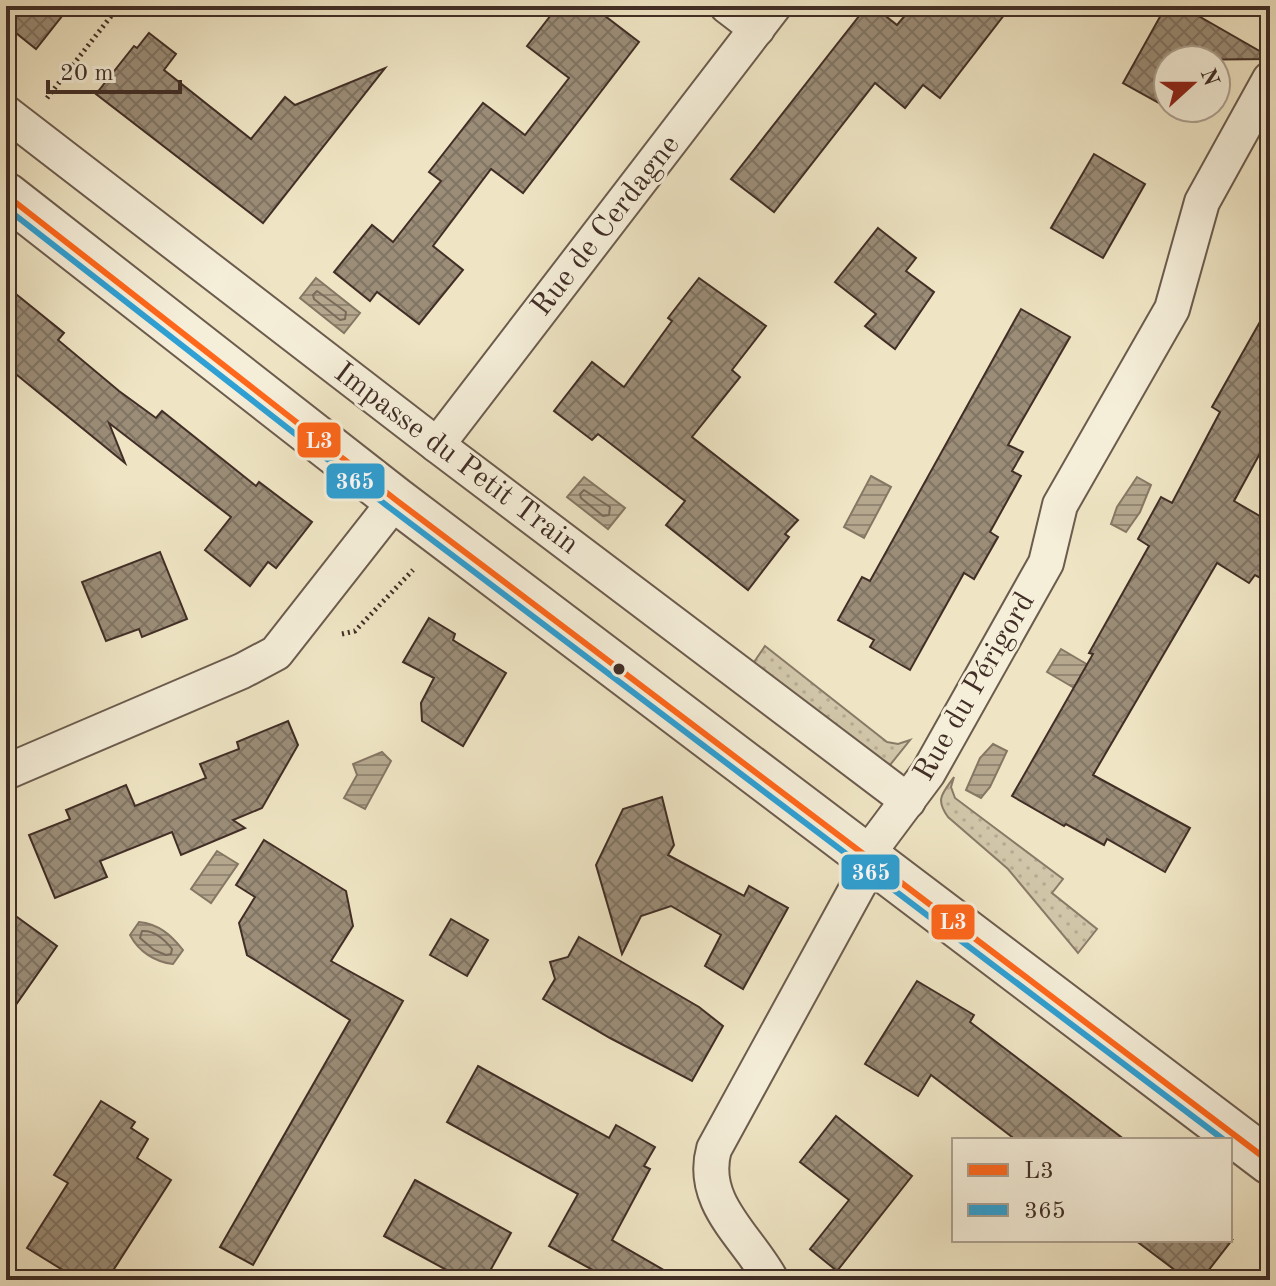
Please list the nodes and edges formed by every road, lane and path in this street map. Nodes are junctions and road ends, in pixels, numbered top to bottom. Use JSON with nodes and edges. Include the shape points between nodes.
{"nodes":[{"id":1,"x":119,"y":6,"type":"edge"},
{"id":2,"x":727,"y":6,"type":"edge"},
{"id":3,"x":765,"y":18,"type":"edge"},
{"id":4,"x":1270,"y":79,"type":"edge"},
{"id":5,"x":15,"y":120,"type":"edge"},
{"id":6,"x":6,"y":195,"type":"edge"},
{"id":7,"x":437,"y":445,"type":"junction"},
{"id":8,"x":396,"y":500,"type":"junction"},
{"id":9,"x":6,"y":772,"type":"edge"},
{"id":10,"x":908,"y":801,"type":"junction"},
{"id":11,"x":870,"y":860,"type":"junction"},
{"id":12,"x":1270,"y":1162,"type":"edge"},
{"id":13,"x":771,"y":1280,"type":"edge"}],
"edges":[{"from":1,"to":5,"type":"path"},
{"from":2,"to":3,"type":"street"},
{"from":3,"to":7,"type":"street","name":"Rue de Cerdagne"},
{"from":4,"to":10,"type":"street","name":"Rue du Périgord","via":[[1202,202],[1172,309],[1060,505],[1046,563]]},
{"from":5,"to":7,"type":"street","name":"Impasse du Petit Train"},
{"from":6,"to":8,"type":"street"},
{"from":7,"to":10,"type":"street","name":"Impasse du Petit Train"},
{"from":8,"to":9,"type":"street","via":[[276,653]]},
{"from":8,"to":11,"type":"street"},
{"from":10,"to":11,"type":"street","name":"Rue du Périgord","via":[[878,840]]},
{"from":11,"to":12,"type":"street"},
{"from":11,"to":13,"type":"street","name":"Rue du Périgord","via":[[711,1159],[717,1201]]}]}
